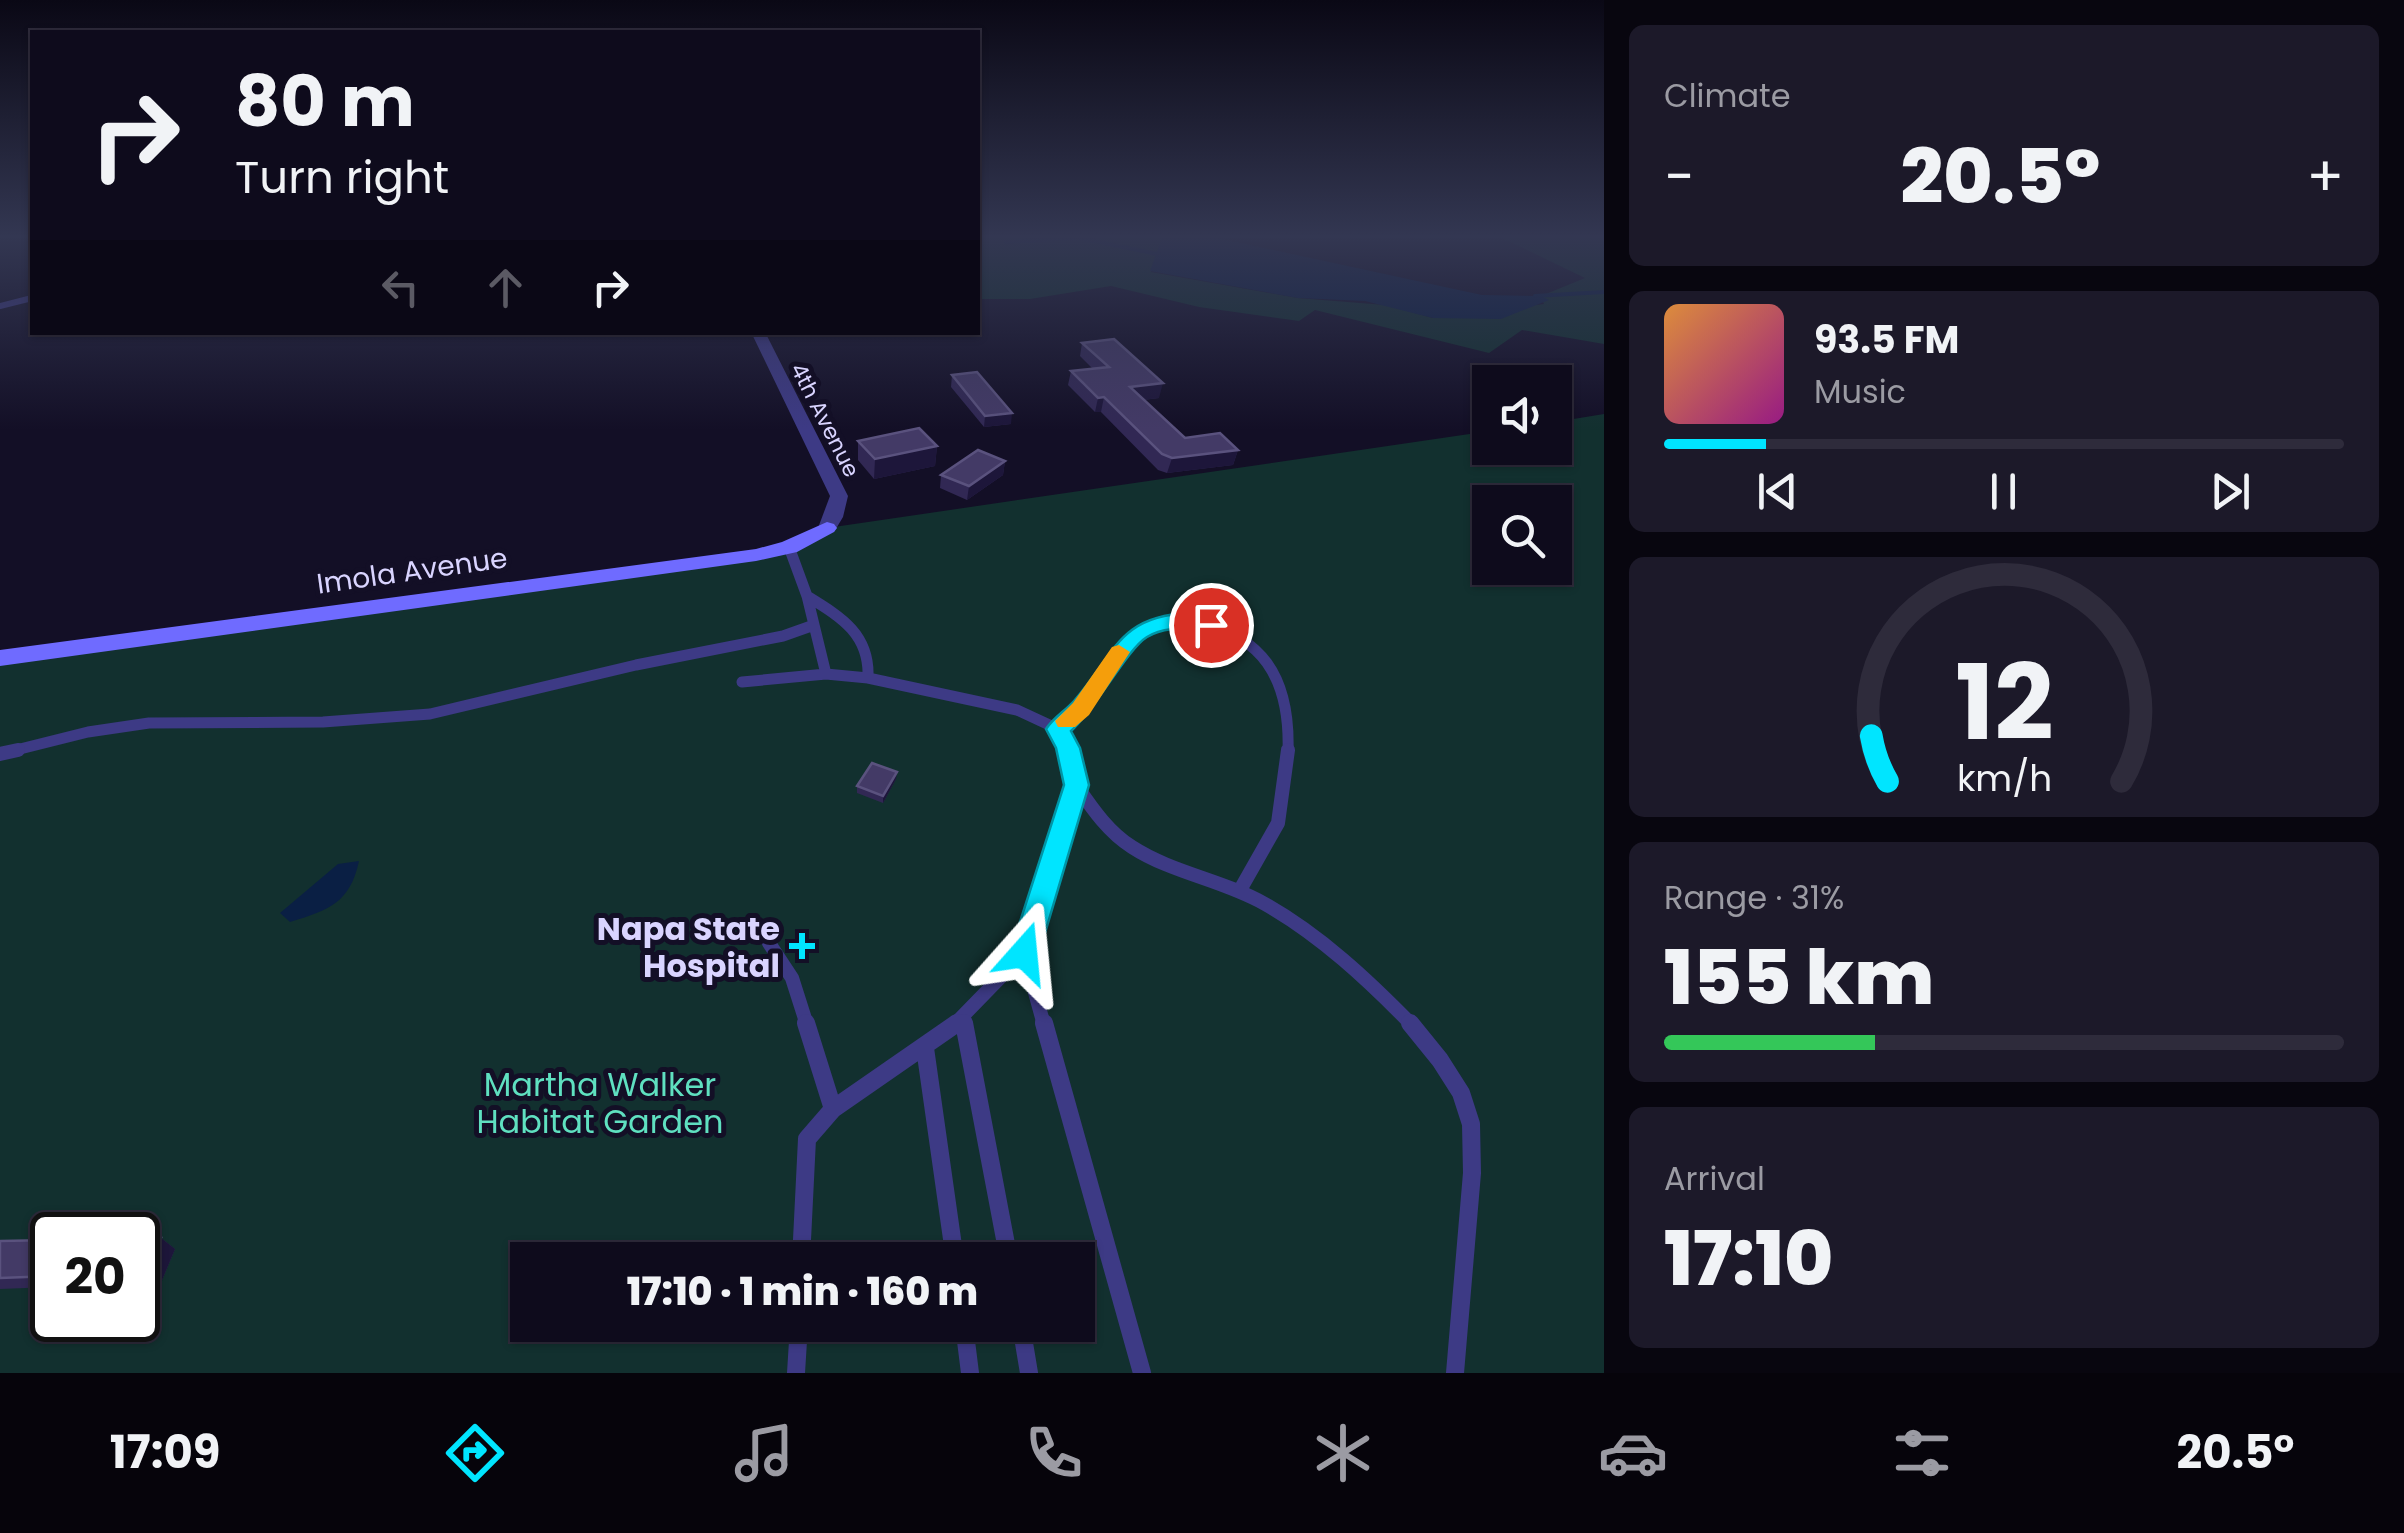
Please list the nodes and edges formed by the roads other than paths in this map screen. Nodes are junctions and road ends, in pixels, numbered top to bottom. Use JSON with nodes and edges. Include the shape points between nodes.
{"nodes":[{"id":1,"x":759,"y":335,"type":"edge"},
{"id":2,"x":827,"y":528,"type":"joint"},
{"id":3,"x":788,"y":547,"type":"junction"},
{"id":4,"x":806,"y":596,"type":"junction"},
{"id":5,"x":814,"y":624,"type":"junction"},
{"id":6,"x":0,"y":658,"type":"edge"},
{"id":7,"x":826,"y":674,"type":"junction"},
{"id":8,"x":868,"y":678,"type":"junction"},
{"id":9,"x":742,"y":682,"type":"dead end"},
{"id":10,"x":1058,"y":729,"type":"junction"},
{"id":11,"x":0,"y":754,"type":"edge"},
{"id":12,"x":1076,"y":785,"type":"junction"},
{"id":13,"x":1240,"y":890,"type":"junction"},
{"id":14,"x":769,"y":943,"type":"dead end"},
{"id":15,"x":1024,"y":953,"type":"junction"},
{"id":16,"x":963,"y":1019,"type":"junction"},
{"id":17,"x":925,"y":1048,"type":"junction"},
{"id":18,"x":832,"y":1109,"type":"junction"},
{"id":19,"x":803,"y":1242,"type":"edge"},
{"id":20,"x":952,"y":1242,"type":"edge"},
{"id":21,"x":1006,"y":1242,"type":"edge"},
{"id":22,"x":797,"y":1342,"type":"edge"},
{"id":23,"x":966,"y":1342,"type":"edge"},
{"id":24,"x":1024,"y":1342,"type":"edge"},
{"id":25,"x":796,"y":1373,"type":"edge"},
{"id":26,"x":970,"y":1373,"type":"edge"},
{"id":27,"x":1029,"y":1373,"type":"edge"},
{"id":28,"x":1142,"y":1373,"type":"edge"},
{"id":29,"x":1455,"y":1373,"type":"edge"}],
"edges":[{"from":1,"to":2,"type":"street","name":"4th Avenue","via":[[838,496]]},
{"from":2,"to":3,"type":"street","name":"Imola Avenue"},
{"from":3,"to":4,"type":"lane"},
{"from":3,"to":6,"type":"street","name":"Imola Avenue"},
{"from":4,"to":5,"type":"lane"},
{"from":4,"to":8,"type":"lane","via":[[862,637],[871,656]]},
{"from":5,"to":7,"type":"lane"},
{"from":5,"to":11,"type":"lane","via":[[430,714],[149,723]]},
{"from":7,"to":8,"type":"lane"},
{"from":7,"to":9,"type":"lane"},
{"from":8,"to":10,"type":"lane","via":[[1017,710]]},
{"from":10,"to":12,"type":"lane"},
{"from":10,"to":13,"type":"lane","via":[[1081,709],[1123,646],[1148,626],[1189,620],[1228,632],[1258,651],[1281,685],[1289,755],[1277,824]]},
{"from":12,"to":13,"type":"lane","via":[[1123,844]]},
{"from":12,"to":15,"type":"lane"},
{"from":13,"to":29,"type":"lane","via":[[1303,928],[1381,995],[1436,1054],[1464,1099],[1473,1165]]},
{"from":14,"to":18,"type":"lane","via":[[792,978]]},
{"from":15,"to":16,"type":"lane"},
{"from":15,"to":28,"type":"lane"},
{"from":16,"to":17,"type":"lane"},
{"from":16,"to":21,"type":"lane"},
{"from":17,"to":18,"type":"lane"},
{"from":17,"to":20,"type":"lane"},
{"from":18,"to":19,"type":"lane","via":[[807,1139]]},
{"from":22,"to":25,"type":"lane"},
{"from":23,"to":26,"type":"lane"},
{"from":24,"to":27,"type":"lane"}]}
